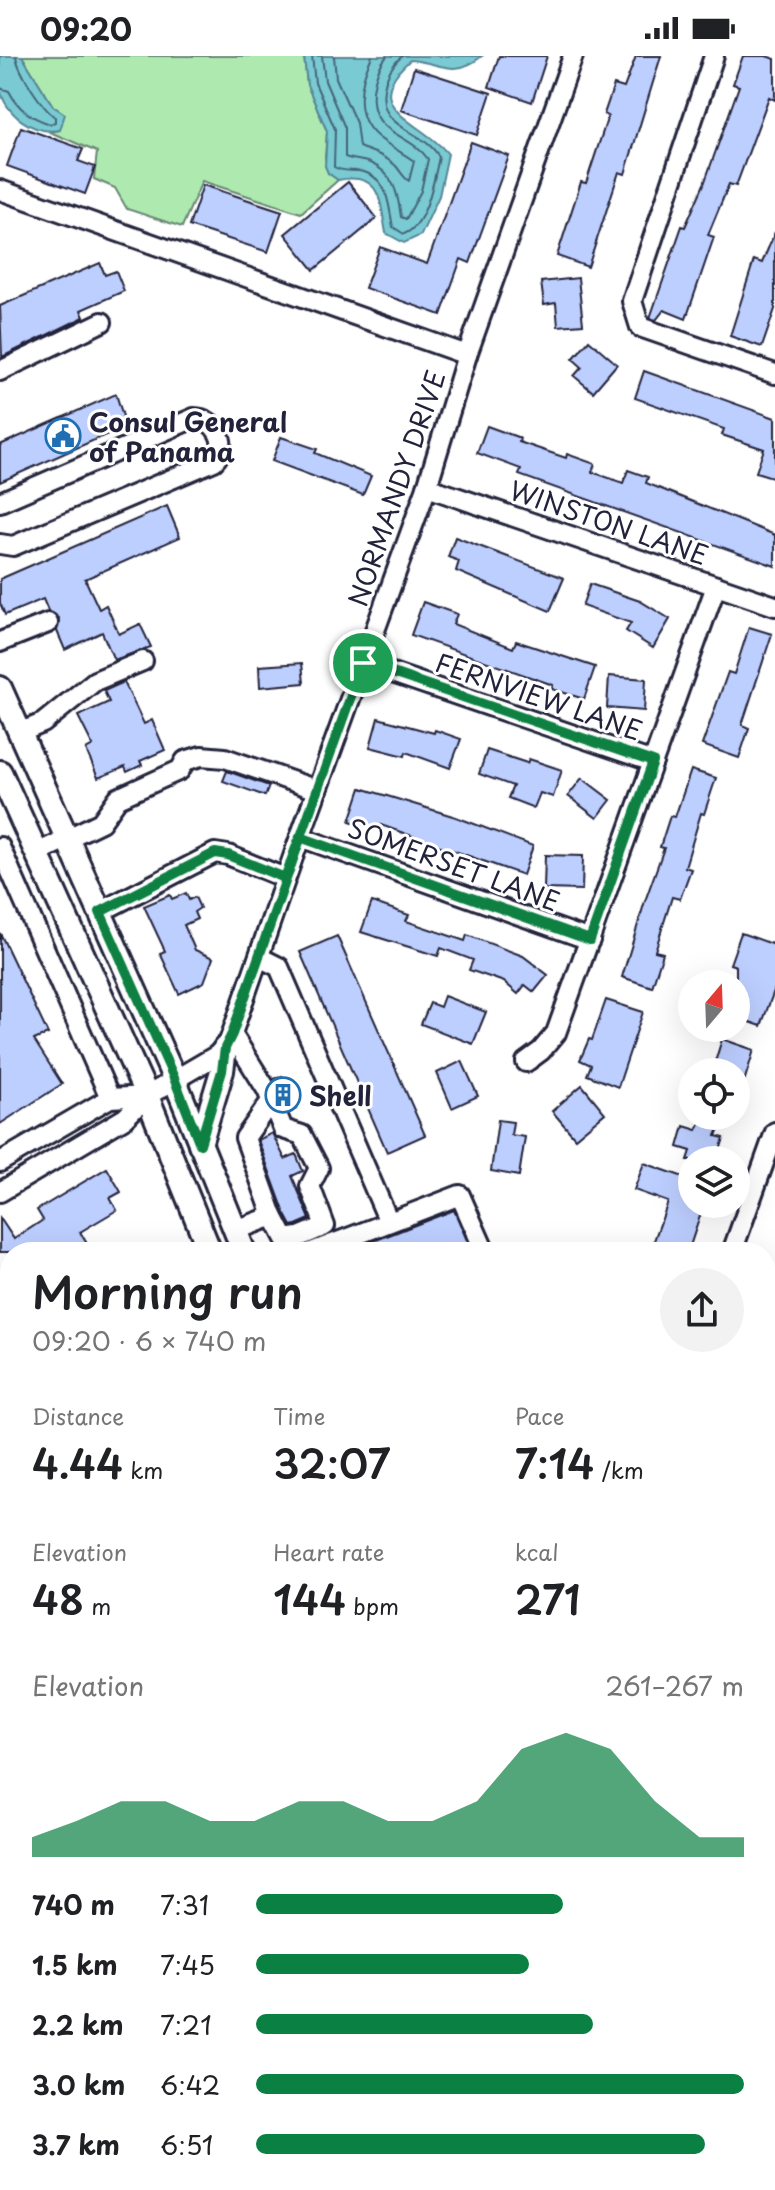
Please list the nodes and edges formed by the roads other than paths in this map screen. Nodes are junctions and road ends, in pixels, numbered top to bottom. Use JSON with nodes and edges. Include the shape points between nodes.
{"nodes":[{"id":1,"x":573,"y":56,"type":"edge"},
{"id":2,"x":714,"y":56,"type":"edge"},
{"id":3,"x":0,"y":190,"type":"edge"},
{"id":4,"x":102,"y":322,"type":"dead end"},
{"id":5,"x":467,"y":355,"type":"junction"},
{"id":6,"x":0,"y":371,"type":"edge"},
{"id":7,"x":775,"y":374,"type":"edge"},
{"id":8,"x":427,"y":487,"type":"junction"},
{"id":9,"x":0,"y":502,"type":"edge"},
{"id":10,"x":0,"y":544,"type":"edge"},
{"id":11,"x":716,"y":586,"type":"junction"},
{"id":12,"x":775,"y":606,"type":"edge"},
{"id":13,"x":48,"y":623,"type":"dead end"},
{"id":14,"x":0,"y":642,"type":"edge"},
{"id":15,"x":143,"y":661,"type":"dead end"},
{"id":16,"x":363,"y":663,"type":"junction"},
{"id":17,"x":0,"y":688,"type":"edge"},
{"id":18,"x":19,"y":733,"type":"junction"},
{"id":19,"x":653,"y":762,"type":"junction"},
{"id":20,"x":0,"y":772,"type":"edge"},
{"id":21,"x":317,"y":790,"type":"junction"},
{"id":22,"x":300,"y":837,"type":"junction"},
{"id":23,"x":67,"y":839,"type":"junction"},
{"id":24,"x":0,"y":847,"type":"edge"},
{"id":25,"x":37,"y":853,"type":"junction"},
{"id":26,"x":285,"y":878,"type":"junction"},
{"id":27,"x":100,"y":912,"type":"junction"},
{"id":28,"x":590,"y":940,"type":"junction"},
{"id":29,"x":259,"y":957,"type":"junction"},
{"id":30,"x":229,"y":1041,"type":"junction"},
{"id":31,"x":526,"y":1062,"type":"dead end"},
{"id":32,"x":174,"y":1078,"type":"junction"},
{"id":33,"x":147,"y":1096,"type":"junction"},
{"id":34,"x":110,"y":1098,"type":"junction"},
{"id":35,"x":271,"y":1101,"type":"junction"},
{"id":36,"x":775,"y":1132,"type":"edge"},
{"id":37,"x":200,"y":1144,"type":"junction"},
{"id":38,"x":0,"y":1162,"type":"edge"},
{"id":39,"x":0,"y":1192,"type":"edge"},
{"id":40,"x":273,"y":1216,"type":"junction"},
{"id":41,"x":389,"y":1222,"type":"junction"},
{"id":42,"x":236,"y":1230,"type":"junction"},
{"id":43,"x":206,"y":1242,"type":"edge"},
{"id":44,"x":240,"y":1242,"type":"edge"},
{"id":45,"x":338,"y":1242,"type":"edge"},
{"id":46,"x":481,"y":1242,"type":"edge"},
{"id":47,"x":736,"y":1242,"type":"edge"}],
"edges":[{"from":1,"to":5,"type":"street","name":"NORMANDY DRIVE"},
{"from":2,"to":7,"type":"street","via":[[632,301],[640,327]]},
{"from":3,"to":5,"type":"street"},
{"from":4,"to":6,"type":"street"},
{"from":5,"to":8,"type":"street","name":"NORMANDY DRIVE"},
{"from":8,"to":11,"type":"street","name":"WINSTON LANE"},
{"from":8,"to":16,"type":"street","name":"NORMANDY DRIVE"},
{"from":9,"to":10,"type":"street","via":[[194,418],[213,424],[221,441],[222,451],[214,461],[13,546]]},
{"from":11,"to":12,"type":"street","name":"WINSTON LANE"},
{"from":11,"to":19,"type":"street"},
{"from":13,"to":14,"type":"street"},
{"from":15,"to":18,"type":"street","via":[[95,681],[43,723]]},
{"from":16,"to":19,"type":"street","name":"FERNVIEW LANE"},
{"from":16,"to":21,"type":"street","name":"NORMANDY DRIVE"},
{"from":17,"to":18,"type":"main road"},
{"from":18,"to":23,"type":"main road"},
{"from":19,"to":28,"type":"street"},
{"from":20,"to":25,"type":"main road"},
{"from":21,"to":22,"type":"street","name":"NORMANDY DRIVE"},
{"from":21,"to":23,"type":"street","via":[[225,758],[201,756],[118,798],[101,822]]},
{"from":22,"to":26,"type":"street","name":"NORMANDY DRIVE"},
{"from":22,"to":28,"type":"street","name":"SOMERSET LANE"},
{"from":23,"to":25,"type":"street"},
{"from":23,"to":27,"type":"main road"},
{"from":24,"to":34,"type":"street"},
{"from":25,"to":33,"type":"main road"},
{"from":26,"to":27,"type":"street","via":[[215,853]]},
{"from":26,"to":29,"type":"street","name":"NORMANDY DRIVE"},
{"from":27,"to":32,"type":"main road"},
{"from":28,"to":31,"type":"street","via":[[556,1033]]},
{"from":29,"to":30,"type":"street","name":"NORMANDY DRIVE"},
{"from":29,"to":41,"type":"street","via":[[279,967]]},
{"from":30,"to":32,"type":"street"},
{"from":30,"to":35,"type":"street"},
{"from":30,"to":37,"type":"main road"},
{"from":32,"to":33,"type":"street"},
{"from":32,"to":37,"type":"main road"},
{"from":33,"to":34,"type":"street"},
{"from":33,"to":39,"type":"street","via":[[125,1118]]},
{"from":33,"to":43,"type":"main road"},
{"from":34,"to":38,"type":"street"},
{"from":35,"to":40,"type":"street","via":[[245,1138]]},
{"from":35,"to":40,"type":"street","via":[[283,1129],[302,1135],[319,1168],[310,1186],[325,1226],[285,1239]]},
{"from":36,"to":47,"type":"street"},
{"from":37,"to":42,"type":"main road"},
{"from":40,"to":42,"type":"street"},
{"from":41,"to":45,"type":"street"},
{"from":41,"to":46,"type":"street","via":[[460,1195]]},
{"from":42,"to":44,"type":"main road"}]}
